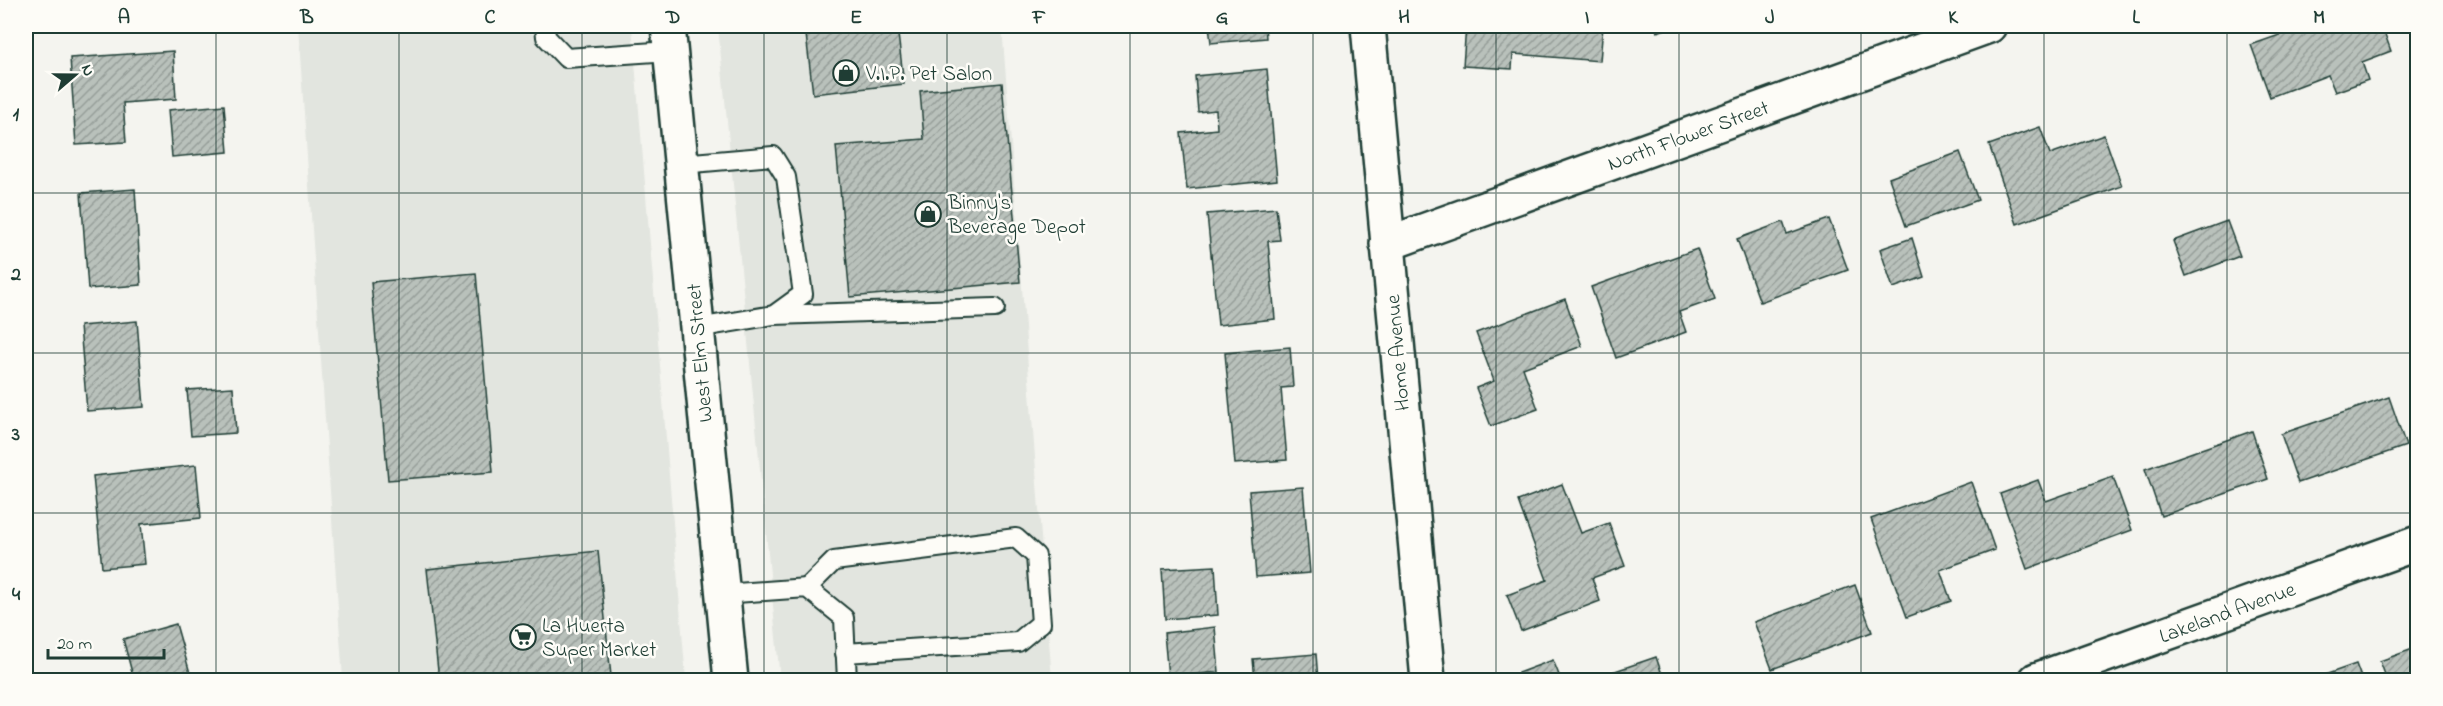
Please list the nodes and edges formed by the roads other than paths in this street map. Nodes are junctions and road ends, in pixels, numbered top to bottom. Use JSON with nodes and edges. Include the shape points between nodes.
{"nodes":[{"id":1,"x":545,"y":26,"type":"edge"},
{"id":2,"x":1368,"y":26,"type":"edge"},
{"id":3,"x":1989,"y":26,"type":"edge"},
{"id":4,"x":669,"y":38,"type":"edge"},
{"id":5,"x":681,"y":164,"type":"junction"},
{"id":6,"x":1387,"y":244,"type":"junction"},
{"id":7,"x":995,"y":309,"type":"dead end"},
{"id":8,"x":774,"y":315,"type":"junction"},
{"id":9,"x":697,"y":328,"type":"junction"},
{"id":10,"x":2418,"y":543,"type":"edge"},
{"id":11,"x":807,"y":588,"type":"junction"},
{"id":12,"x":722,"y":594,"type":"junction"},
{"id":13,"x":846,"y":653,"type":"junction"},
{"id":14,"x":730,"y":681,"type":"edge"},
{"id":15,"x":847,"y":681,"type":"edge"},
{"id":16,"x":1428,"y":681,"type":"edge"},
{"id":17,"x":2036,"y":681,"type":"edge"}],
"edges":[{"from":1,"to":4,"type":"lane","via":[[546,37],[566,58]]},
{"from":2,"to":6,"type":"street","name":"Home Avenue"},
{"from":3,"to":6,"type":"street","name":"North Flower Street"},
{"from":4,"to":5,"type":"street","name":"West Elm Street"},
{"from":5,"to":8,"type":"lane","via":[[773,156],[786,177],[803,294]]},
{"from":5,"to":9,"type":"street","name":"West Elm Street"},
{"from":6,"to":16,"type":"street","name":"Home Avenue"},
{"from":7,"to":8,"type":"lane"},
{"from":8,"to":9,"type":"lane"},
{"from":9,"to":12,"type":"street","name":"West Elm Street"},
{"from":10,"to":17,"type":"street","name":"Lakeland Avenue"},
{"from":11,"to":12,"type":"lane"},
{"from":11,"to":13,"type":"lane","via":[[844,618]]},
{"from":11,"to":13,"type":"lane","via":[[834,561],[1016,538],[1036,556],[1041,623],[1018,642]]},
{"from":12,"to":14,"type":"street","name":"West Elm Street"},
{"from":13,"to":15,"type":"lane"}]}
